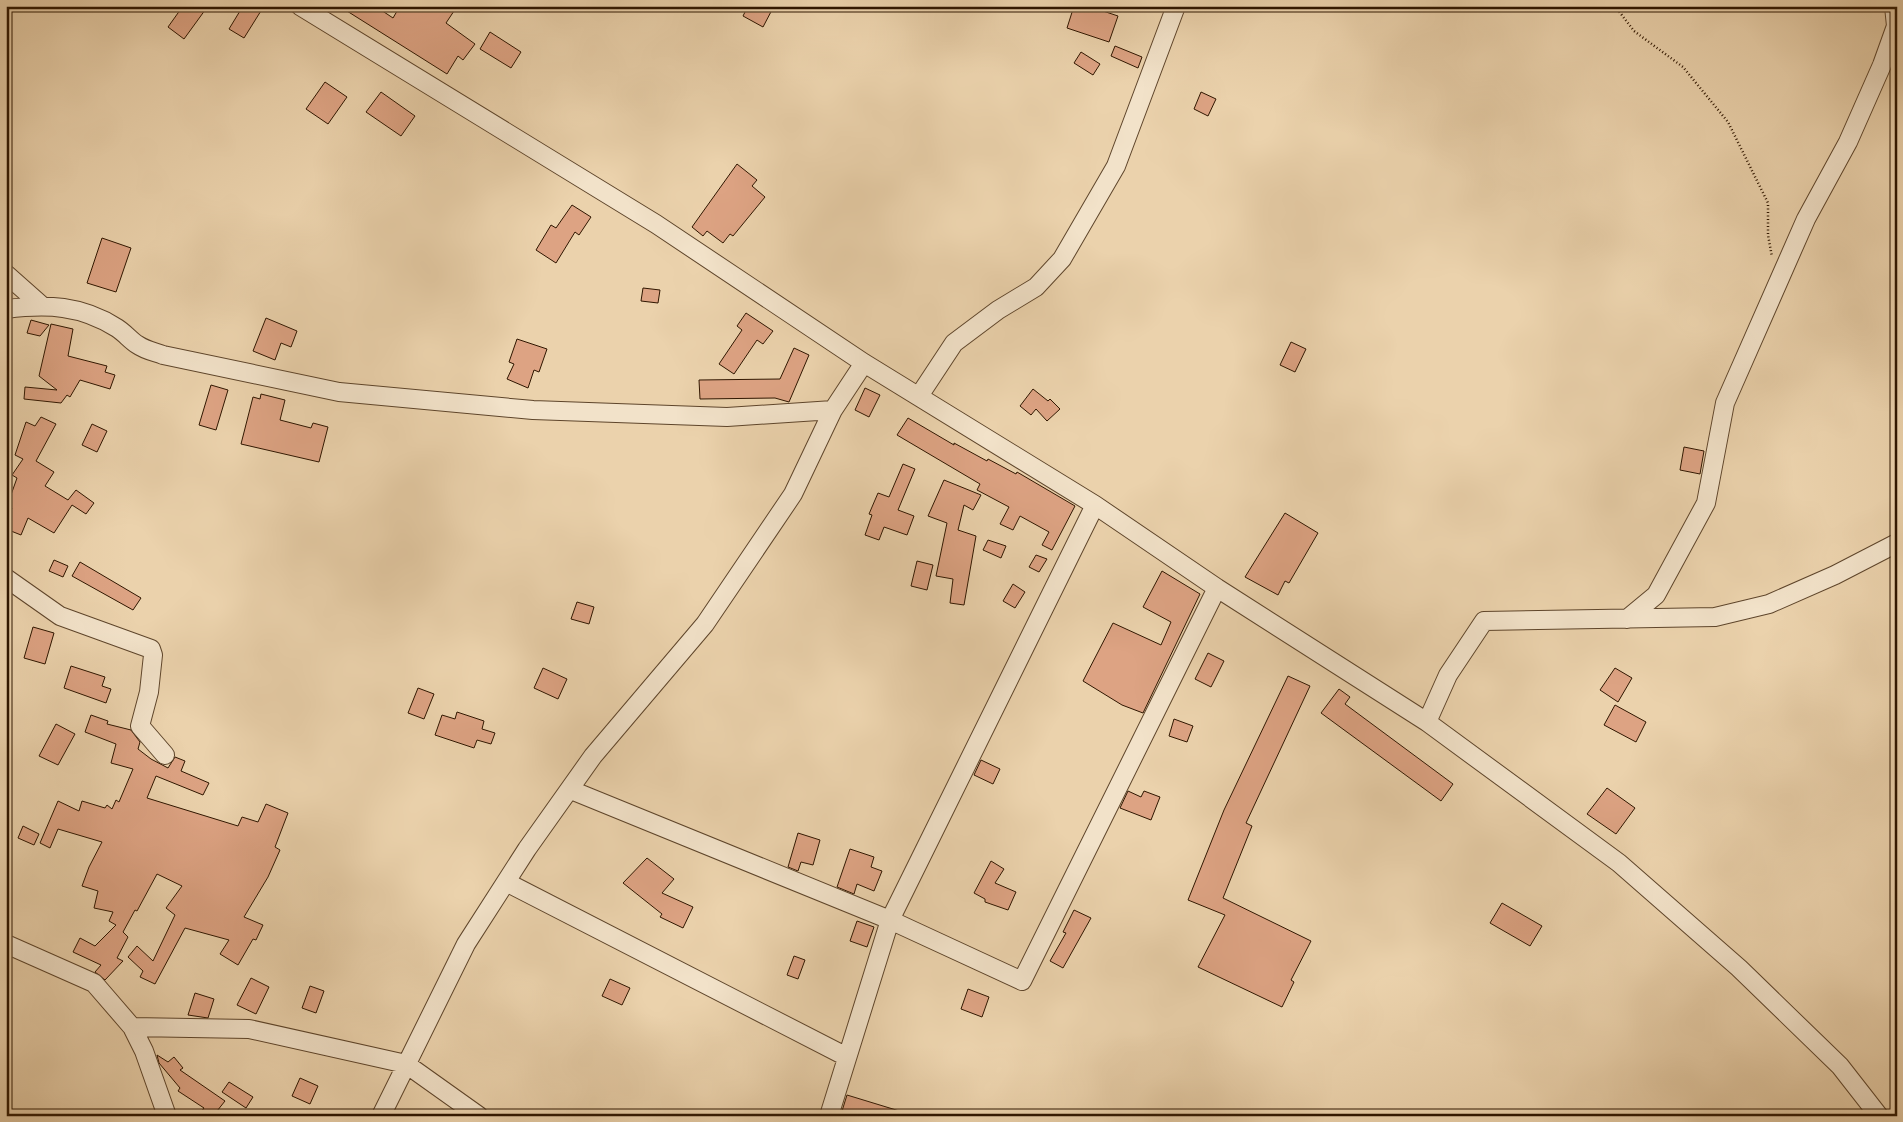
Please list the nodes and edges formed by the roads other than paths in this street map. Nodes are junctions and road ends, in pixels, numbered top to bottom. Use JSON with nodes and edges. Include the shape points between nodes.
{"nodes":[{"id":1,"x":300,"y":6,"type":"edge"},
{"id":2,"x":1176,"y":6,"type":"edge"},
{"id":3,"x":1894,"y":6,"type":"edge"},
{"id":4,"x":1896,"y":26,"type":"edge"},
{"id":5,"x":6,"y":274,"type":"edge"},
{"id":6,"x":40,"y":305,"type":"junction"},
{"id":7,"x":6,"y":309,"type":"edge"},
{"id":8,"x":864,"y":363,"type":"junction"},
{"id":9,"x":920,"y":396,"type":"junction"},
{"id":10,"x":833,"y":410,"type":"junction"},
{"id":11,"x":1095,"y":504,"type":"junction"},
{"id":12,"x":1897,"y":543,"type":"edge"},
{"id":13,"x":6,"y":578,"type":"edge"},
{"id":14,"x":1217,"y":588,"type":"junction"},
{"id":15,"x":1627,"y":619,"type":"junction"},
{"id":16,"x":1427,"y":722,"type":"junction"},
{"id":17,"x":165,"y":755,"type":"dead end"},
{"id":18,"x":571,"y":790,"type":"junction"},
{"id":19,"x":506,"y":882,"type":"junction"},
{"id":20,"x":890,"y":920,"type":"junction"},
{"id":21,"x":6,"y":944,"type":"edge"},
{"id":22,"x":132,"y":1027,"type":"junction"},
{"id":23,"x":847,"y":1057,"type":"junction"},
{"id":24,"x":406,"y":1064,"type":"junction"},
{"id":25,"x":167,"y":1116,"type":"edge"},
{"id":26,"x":380,"y":1116,"type":"edge"},
{"id":27,"x":479,"y":1116,"type":"edge"},
{"id":28,"x":829,"y":1116,"type":"edge"},
{"id":29,"x":1880,"y":1116,"type":"edge"}],
"edges":[{"from":1,"to":8,"type":"street","via":[[656,224]]},
{"from":2,"to":9,"type":"street","via":[[1116,166],[1062,259],[1036,287],[954,342]]},
{"from":3,"to":4,"type":"street"},
{"from":4,"to":15,"type":"street","via":[[1848,142],[1806,219],[1725,403],[1706,503],[1656,595]]},
{"from":5,"to":6,"type":"street"},
{"from":6,"to":7,"type":"street"},
{"from":6,"to":10,"type":"street","via":[[91,315],[117,328],[138,346],[163,355],[339,392],[533,410],[727,418]]},
{"from":8,"to":9,"type":"street"},
{"from":8,"to":10,"type":"street"},
{"from":9,"to":11,"type":"street"},
{"from":10,"to":18,"type":"street","via":[[793,494],[705,624],[593,756]]},
{"from":11,"to":14,"type":"street"},
{"from":11,"to":20,"type":"street"},
{"from":12,"to":15,"type":"street","via":[[1835,576],[1768,604],[1715,617]]},
{"from":13,"to":17,"type":"street","via":[[60,616],[151,649],[149,692],[140,726]]},
{"from":14,"to":16,"type":"street"},
{"from":14,"to":20,"type":"street","via":[[1022,981]]},
{"from":15,"to":16,"type":"street","via":[[1484,621],[1448,675]]},
{"from":16,"to":29,"type":"street","via":[[1646,887],[1738,968],[1840,1066]]},
{"from":18,"to":19,"type":"street"},
{"from":18,"to":20,"type":"street"},
{"from":19,"to":23,"type":"street"},
{"from":19,"to":24,"type":"street","via":[[466,944]]},
{"from":20,"to":23,"type":"street"},
{"from":21,"to":22,"type":"street","via":[[94,984]]},
{"from":22,"to":24,"type":"street","via":[[248,1029]]},
{"from":22,"to":25,"type":"street"},
{"from":23,"to":28,"type":"street"},
{"from":24,"to":26,"type":"street"},
{"from":24,"to":27,"type":"street"}]}
